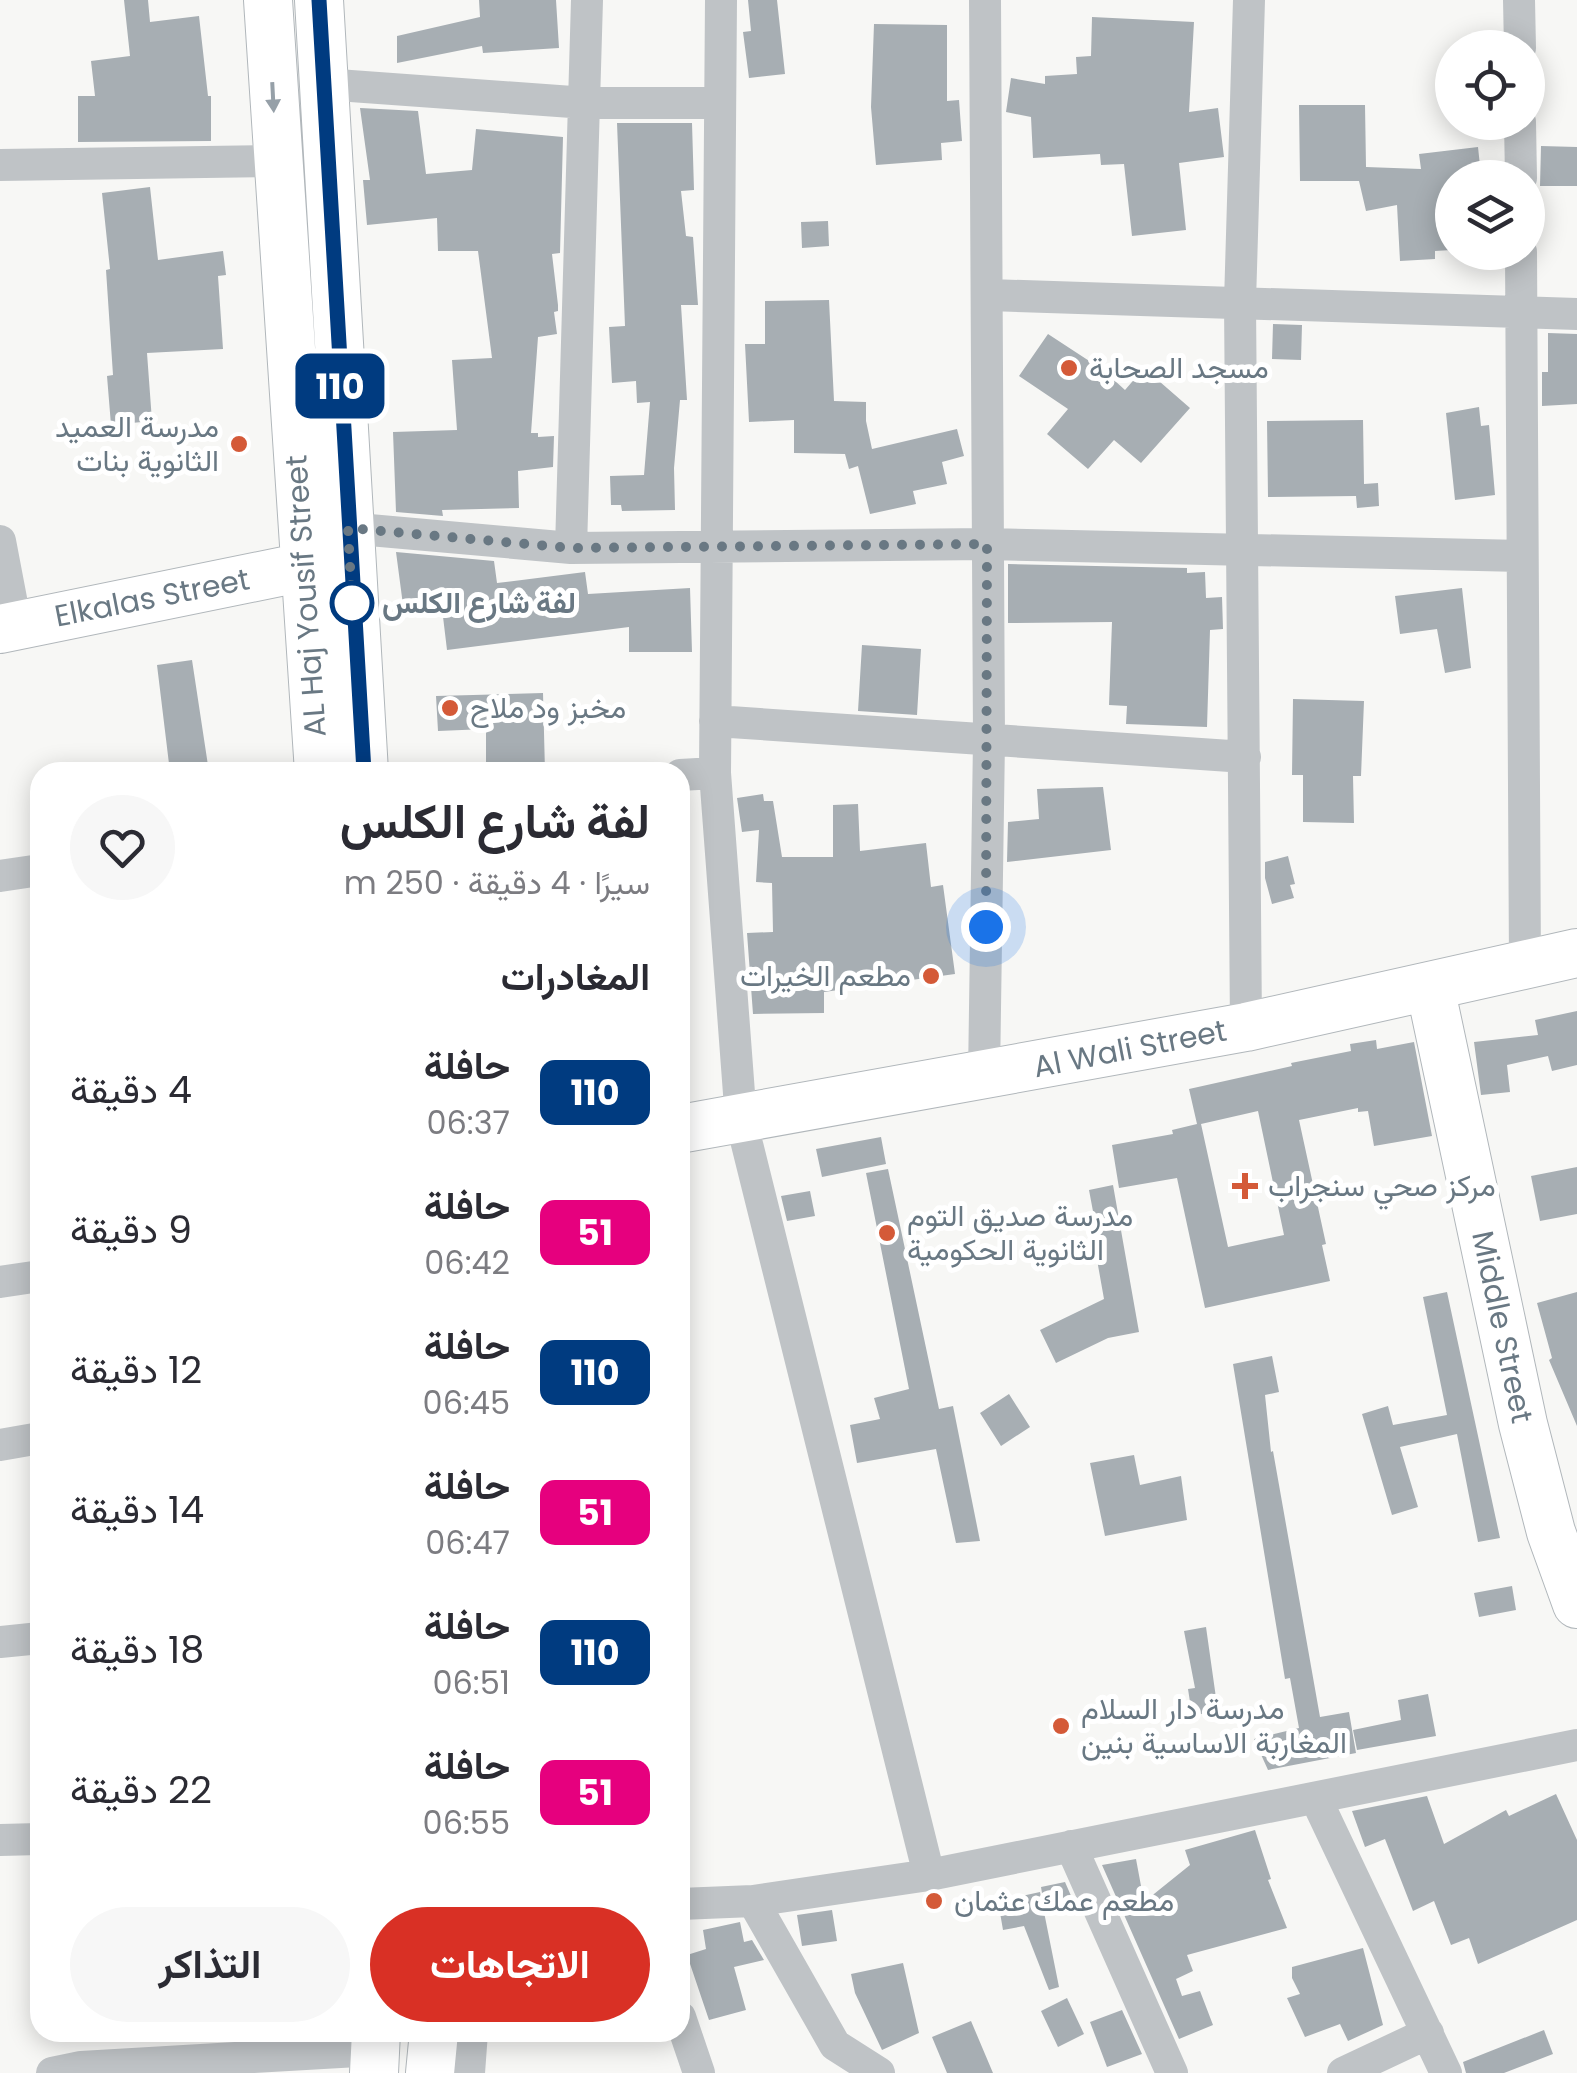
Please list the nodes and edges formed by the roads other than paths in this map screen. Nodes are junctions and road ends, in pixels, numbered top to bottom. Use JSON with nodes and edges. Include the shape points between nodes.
{"nodes":[{"id":1,"x":268,"y":0,"type":"edge"},
{"id":2,"x":319,"y":0,"type":"edge"},
{"id":3,"x":587,"y":0,"type":"edge"},
{"id":4,"x":721,"y":0,"type":"edge"},
{"id":5,"x":985,"y":0,"type":"edge"},
{"id":6,"x":1249,"y":0,"type":"edge"},
{"id":7,"x":1519,"y":0,"type":"edge"},
{"id":8,"x":1520,"y":30,"type":"edge"},
{"id":9,"x":324,"y":84,"type":"junction"},
{"id":10,"x":586,"y":103,"type":"junction"},
{"id":11,"x":720,"y":103,"type":"junction"},
{"id":12,"x":276,"y":161,"type":"junction"},
{"id":13,"x":0,"y":165,"type":"edge"},
{"id":14,"x":1521,"y":270,"type":"edge"},
{"id":15,"x":988,"y":295,"type":"junction"},
{"id":16,"x":1240,"y":302,"type":"junction"},
{"id":17,"x":1522,"y":313,"type":"junction"},
{"id":18,"x":1577,"y":314,"type":"edge"},
{"id":19,"x":348,"y":528,"type":"junction"},
{"id":20,"x":0,"y":541,"type":"edge"},
{"id":21,"x":987,"y":544,"type":"junction"},
{"id":22,"x":571,"y":548,"type":"junction"},
{"id":23,"x":718,"y":548,"type":"junction"},
{"id":24,"x":1244,"y":549,"type":"junction"},
{"id":25,"x":1522,"y":556,"type":"junction"},
{"id":26,"x":304,"y":567,"type":"junction"},
{"id":27,"x":8,"y":627,"type":"edge"},
{"id":28,"x":715,"y":721,"type":"junction"},
{"id":29,"x":988,"y":740,"type":"junction"},
{"id":30,"x":1245,"y":757,"type":"junction"},
{"id":31,"x":318,"y":762,"type":"edge"},
{"id":32,"x":363,"y":762,"type":"edge"},
{"id":33,"x":716,"y":773,"type":"junction"},
{"id":34,"x":690,"y":774,"type":"edge"},
{"id":35,"x":30,"y":872,"type":"edge"},
{"id":36,"x":0,"y":876,"type":"edge"},
{"id":37,"x":1577,"y":953,"type":"edge"},
{"id":38,"x":1526,"y":965,"type":"junction"},
{"id":39,"x":1430,"y":987,"type":"junction"},
{"id":40,"x":1246,"y":1027,"type":"junction"},
{"id":41,"x":984,"y":1076,"type":"junction"},
{"id":42,"x":741,"y":1120,"type":"junction"},
{"id":43,"x":690,"y":1128,"type":"edge"},
{"id":44,"x":30,"y":1278,"type":"edge"},
{"id":45,"x":0,"y":1282,"type":"edge"},
{"id":46,"x":30,"y":1440,"type":"edge"},
{"id":47,"x":0,"y":1445,"type":"edge"},
{"id":48,"x":1577,"y":1604,"type":"edge"},
{"id":49,"x":30,"y":1639,"type":"edge"},
{"id":50,"x":0,"y":1642,"type":"edge"},
{"id":51,"x":1577,"y":1745,"type":"edge"},
{"id":52,"x":1316,"y":1799,"type":"junction"},
{"id":53,"x":30,"y":1839,"type":"edge"},
{"id":54,"x":0,"y":1840,"type":"edge"},
{"id":55,"x":1071,"y":1846,"type":"junction"},
{"id":56,"x":929,"y":1875,"type":"junction"},
{"id":57,"x":753,"y":1902,"type":"junction"},
{"id":58,"x":690,"y":1904,"type":"edge"},
{"id":59,"x":1428,"y":2033,"type":"junction"},
{"id":60,"x":433,"y":2042,"type":"edge"},
{"id":61,"x":471,"y":2042,"type":"edge"},
{"id":62,"x":688,"y":2042,"type":"edge"},
{"id":63,"x":375,"y":2052,"type":"edge"},
{"id":64,"x":52,"y":2073,"type":"edge"},
{"id":65,"x":430,"y":2073,"type":"edge"},
{"id":66,"x":469,"y":2073,"type":"edge"},
{"id":67,"x":699,"y":2073,"type":"edge"},
{"id":68,"x":879,"y":2073,"type":"edge"},
{"id":69,"x":1172,"y":2073,"type":"edge"},
{"id":70,"x":1344,"y":2073,"type":"edge"},
{"id":71,"x":1446,"y":2073,"type":"edge"}],
"edges":[{"from":1,"to":12,"type":"street","name":"AL Haj Yousif Street","one_way":true},
{"from":2,"to":9,"type":"street","name":"AL Haj Yousif Street"},
{"from":3,"to":10,"type":"street"},
{"from":4,"to":11,"type":"street"},
{"from":5,"to":15,"type":"street"},
{"from":6,"to":16,"type":"street"},
{"from":7,"to":8,"type":"street"},
{"from":9,"to":10,"type":"street"},
{"from":9,"to":19,"type":"street","name":"AL Haj Yousif Street"},
{"from":10,"to":11,"type":"street"},
{"from":10,"to":22,"type":"street"},
{"from":11,"to":23,"type":"street"},
{"from":12,"to":13,"type":"street"},
{"from":12,"to":26,"type":"street","name":"AL Haj Yousif Street"},
{"from":14,"to":17,"type":"street"},
{"from":15,"to":16,"type":"street"},
{"from":15,"to":21,"type":"street"},
{"from":16,"to":17,"type":"street"},
{"from":16,"to":24,"type":"street"},
{"from":17,"to":18,"type":"street"},
{"from":17,"to":25,"type":"street"},
{"from":19,"to":22,"type":"street"},
{"from":19,"to":32,"type":"street","name":"AL Haj Yousif Street"},
{"from":20,"to":27,"type":"street"},
{"from":21,"to":23,"type":"street"},
{"from":21,"to":24,"type":"street"},
{"from":21,"to":29,"type":"street"},
{"from":22,"to":23,"type":"street"},
{"from":23,"to":28,"type":"street"},
{"from":24,"to":25,"type":"street"},
{"from":24,"to":30,"type":"street"},
{"from":25,"to":38,"type":"street"},
{"from":26,"to":27,"type":"street","name":"Elkalas Street"},
{"from":26,"to":31,"type":"street","name":"AL Haj Yousif Street"},
{"from":28,"to":29,"type":"street"},
{"from":28,"to":33,"type":"street"},
{"from":29,"to":30,"type":"street"},
{"from":29,"to":41,"type":"street"},
{"from":30,"to":40,"type":"street"},
{"from":33,"to":34,"type":"street"},
{"from":33,"to":42,"type":"street"},
{"from":35,"to":36,"type":"street"},
{"from":37,"to":38,"type":"street","name":"Al Wali Street"},
{"from":38,"to":39,"type":"street","name":"Al Wali Street"},
{"from":39,"to":40,"type":"street","name":"Al Wali Street"},
{"from":39,"to":48,"type":"street","name":"Middle Street","via":[[1523,1424]]},
{"from":40,"to":41,"type":"street","name":"Al Wali Street"},
{"from":41,"to":42,"type":"street","name":"Al Wali Street"},
{"from":42,"to":43,"type":"street","name":"Al Wali Street"},
{"from":42,"to":56,"type":"street"},
{"from":44,"to":45,"type":"street"},
{"from":46,"to":47,"type":"street"},
{"from":49,"to":50,"type":"street"},
{"from":51,"to":52,"type":"street"},
{"from":52,"to":55,"type":"street"},
{"from":52,"to":59,"type":"street"},
{"from":53,"to":54,"type":"street"},
{"from":55,"to":56,"type":"street"},
{"from":55,"to":69,"type":"street"},
{"from":56,"to":57,"type":"street"},
{"from":57,"to":58,"type":"street"},
{"from":57,"to":68,"type":"street","via":[[836,2045]]},
{"from":59,"to":70,"type":"street"},
{"from":59,"to":71,"type":"street"},
{"from":60,"to":65,"type":"street"},
{"from":61,"to":66,"type":"street"},
{"from":62,"to":67,"type":"street"},
{"from":63,"to":64,"type":"street"}]}
